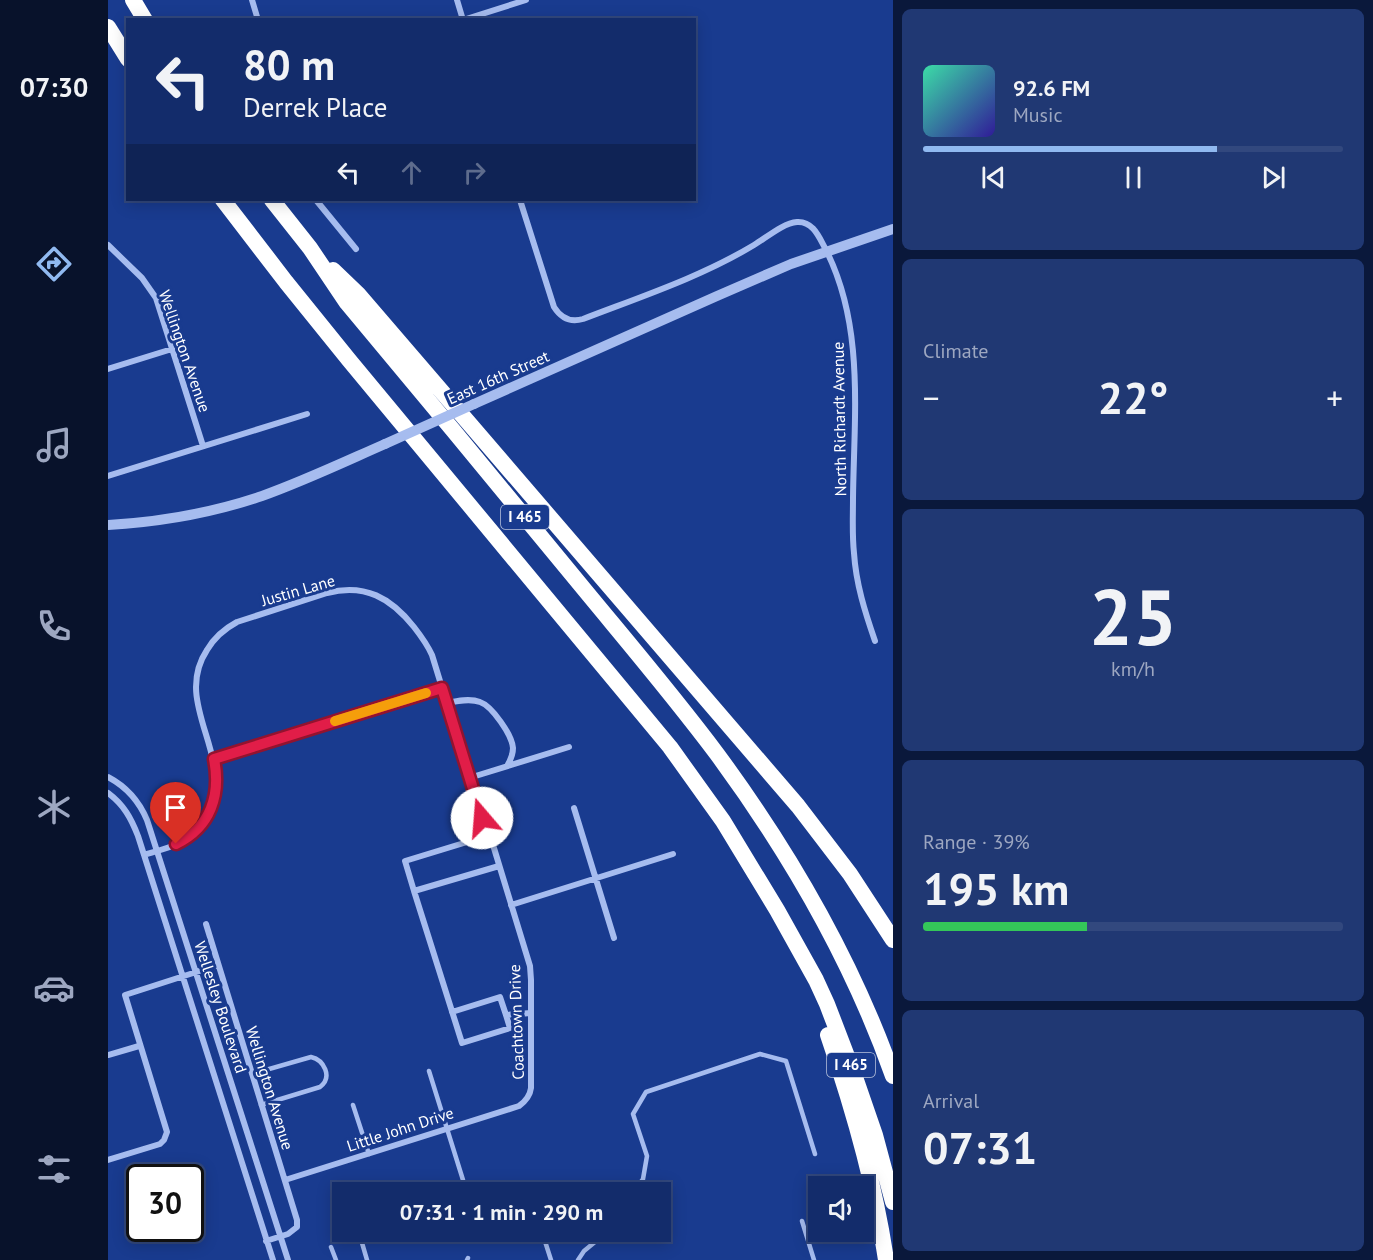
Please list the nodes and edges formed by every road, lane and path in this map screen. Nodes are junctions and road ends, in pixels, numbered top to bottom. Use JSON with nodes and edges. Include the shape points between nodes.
{"nodes":[{"id":1,"x":133,"y":0,"type":"edge"},
{"id":2,"x":252,"y":0,"type":"edge"},
{"id":3,"x":457,"y":0,"type":"edge"},
{"id":4,"x":526,"y":0,"type":"edge"},
{"id":5,"x":144,"y":18,"type":"edge"},
{"id":6,"x":257,"y":18,"type":"edge"},
{"id":7,"x":463,"y":18,"type":"edge"},
{"id":8,"x":466,"y":18,"type":"edge"},
{"id":9,"x":108,"y":27,"type":"edge"},
{"id":10,"x":126,"y":56,"type":"edge"},
{"id":11,"x":224,"y":201,"type":"edge"},
{"id":12,"x":273,"y":201,"type":"edge"},
{"id":13,"x":317,"y":201,"type":"edge"},
{"id":14,"x":520,"y":201,"type":"edge"},
{"id":15,"x":893,"y":230,"type":"edge"},
{"id":16,"x":108,"y":245,"type":"edge"},
{"id":17,"x":310,"y":248,"type":"junction"},
{"id":18,"x":356,"y":249,"type":"dead end"},
{"id":19,"x":827,"y":252,"type":"junction"},
{"id":20,"x":172,"y":349,"type":"junction"},
{"id":21,"x":108,"y":369,"type":"edge"},
{"id":22,"x":307,"y":414,"type":"dead end"},
{"id":23,"x":203,"y":446,"type":"junction"},
{"id":24,"x":108,"y":476,"type":"edge"},
{"id":25,"x":108,"y":525,"type":"edge"},
{"id":26,"x":875,"y":641,"type":"dead end"},
{"id":27,"x":442,"y":688,"type":"junction"},
{"id":28,"x":446,"y":703,"type":"junction"},
{"id":29,"x":569,"y":747,"type":"dead end"},
{"id":30,"x":214,"y":759,"type":"junction"},
{"id":31,"x":507,"y":766,"type":"junction"},
{"id":32,"x":108,"y":777,"type":"edge"},
{"id":33,"x":469,"y":778,"type":"junction"},
{"id":34,"x":108,"y":793,"type":"edge"},
{"id":35,"x":574,"y":808,"type":"dead end"},
{"id":36,"x":482,"y":818,"type":"dead end"},
{"id":37,"x":157,"y":851,"type":"junction"},
{"id":38,"x":673,"y":854,"type":"dead end"},
{"id":39,"x":144,"y":855,"type":"junction"},
{"id":40,"x":500,"y":866,"type":"junction"},
{"id":41,"x":596,"y":879,"type":"junction"},
{"id":42,"x":414,"y":891,"type":"junction"},
{"id":43,"x":511,"y":905,"type":"junction"},
{"id":44,"x":206,"y":924,"type":"dead end"},
{"id":45,"x":790,"y":935,"type":"junction"},
{"id":46,"x":614,"y":938,"type":"dead end"},
{"id":47,"x":893,"y":940,"type":"edge"},
{"id":48,"x":218,"y":965,"type":"junction"},
{"id":49,"x":196,"y":972,"type":"junction"},
{"id":50,"x":182,"y":976,"type":"junction"},
{"id":51,"x":452,"y":1012,"type":"junction"},
{"id":52,"x":531,"y":1013,"type":"junction"},
{"id":53,"x":506,"y":1016,"type":"junction"},
{"id":54,"x":139,"y":1046,"type":"junction"},
{"id":55,"x":108,"y":1055,"type":"edge"},
{"id":56,"x":429,"y":1071,"type":"dead end"},
{"id":57,"x":252,"y":1074,"type":"junction"},
{"id":58,"x":893,"y":1076,"type":"edge"},
{"id":59,"x":524,"y":1103,"type":"joint"},
{"id":60,"x":261,"y":1105,"type":"junction"},
{"id":61,"x":353,"y":1105,"type":"dead end"},
{"id":62,"x":447,"y":1129,"type":"junction"},
{"id":63,"x":369,"y":1154,"type":"junction"},
{"id":64,"x":815,"y":1154,"type":"dead end"},
{"id":65,"x":108,"y":1160,"type":"edge"},
{"id":66,"x":285,"y":1180,"type":"junction"},
{"id":67,"x":463,"y":1180,"type":"dead end"},
{"id":68,"x":641,"y":1182,"type":"edge"},
{"id":69,"x":893,"y":1202,"type":"edge"},
{"id":70,"x":802,"y":1221,"type":"dead end"},
{"id":71,"x":280,"y":1237,"type":"junction"},
{"id":72,"x":266,"y":1241,"type":"junction"},
{"id":73,"x":362,"y":1242,"type":"edge"},
{"id":74,"x":545,"y":1242,"type":"edge"},
{"id":75,"x":595,"y":1242,"type":"edge"},
{"id":76,"x":331,"y":1247,"type":"dead end"},
{"id":77,"x":273,"y":1260,"type":"edge"},
{"id":78,"x":288,"y":1260,"type":"edge"},
{"id":79,"x":336,"y":1260,"type":"edge"},
{"id":80,"x":367,"y":1260,"type":"edge"},
{"id":81,"x":551,"y":1260,"type":"edge"},
{"id":82,"x":579,"y":1260,"type":"edge"},
{"id":83,"x":814,"y":1260,"type":"edge"},
{"id":84,"x":886,"y":1260,"type":"edge"}],
"edges":[{"from":1,"to":5,"type":"highway"},
{"from":2,"to":6,"type":"street"},
{"from":3,"to":7,"type":"street"},
{"from":4,"to":8,"type":"street"},
{"from":9,"to":10,"type":"highway"},
{"from":11,"to":45,"type":"highway","number":"I 465","via":[[349,360],[670,747],[723,821]]},
{"from":12,"to":17,"type":"highway","number":"I 465"},
{"from":13,"to":18,"type":"street"},
{"from":14,"to":19,"type":"street","name":"North Richardt Avenue","via":[[554,307],[567,320],[583,319],[699,273],[789,224],[802,222],[811,226]]},
{"from":15,"to":19,"type":"street","name":"East 16th Street"},
{"from":16,"to":20,"type":"street","name":"Wellington Avenue","via":[[150,288],[159,304]]},
{"from":17,"to":47,"type":"highway","via":[[358,294],[798,806],[850,874]]},
{"from":17,"to":58,"type":"highway","number":"I 465","via":[[347,303],[639,655],[734,778],[790,863],[835,942]]},
{"from":19,"to":25,"type":"street","name":"East 16th Street","bridge":true,"via":[[717,296],[286,487],[180,516]]},
{"from":19,"to":26,"type":"street","name":"North Richardt Avenue","via":[[844,298],[852,340],[854,552],[861,598]]},
{"from":20,"to":21,"type":"street"},
{"from":20,"to":23,"type":"street","name":"Wellington Avenue"},
{"from":22,"to":23,"type":"street"},
{"from":23,"to":24,"type":"street"},
{"from":27,"to":28,"type":"street","name":"Justin Lane"},
{"from":27,"to":30,"type":"street"},
{"from":27,"to":30,"type":"street","name":"Justin Lane","via":[[427,645],[392,604],[374,594],[351,590],[317,596],[237,622],[217,637],[205,653],[196,676],[196,696]]},
{"from":28,"to":31,"type":"street","via":[[469,700],[489,708],[512,741]]},
{"from":28,"to":33,"type":"street","name":"Justin Lane"},
{"from":29,"to":31,"type":"street"},
{"from":30,"to":37,"type":"street","name":"Justin Lane","via":[[215,794],[206,819],[190,837]]},
{"from":31,"to":33,"type":"street"},
{"from":32,"to":37,"type":"street","name":"Wellesley Boulevard","via":[[137,801]]},
{"from":33,"to":36,"type":"street","name":"Justin Lane"},
{"from":34,"to":39,"type":"street","name":"Wellesley Boulevard","via":[[130,816]]},
{"from":35,"to":41,"type":"street"},
{"from":37,"to":39,"type":"street","name":"Justin Lane"},
{"from":37,"to":49,"type":"street","name":"Wellesley Boulevard"},
{"from":38,"to":41,"type":"street"},
{"from":39,"to":50,"type":"street","name":"Wellesley Boulevard"},
{"from":40,"to":42,"type":"street"},
{"from":40,"to":42,"type":"street","name":"Coachtown Drive","via":[[490,835],[405,861]]},
{"from":40,"to":43,"type":"street","name":"Coachtown Drive"},
{"from":41,"to":43,"type":"street"},
{"from":41,"to":46,"type":"street"},
{"from":42,"to":51,"type":"street"},
{"from":43,"to":52,"type":"street","name":"Coachtown Drive","via":[[530,966]]},
{"from":44,"to":48,"type":"street","name":"Wellington Avenue"},
{"from":45,"to":69,"type":"highway","number":"I 465","via":[[816,980],[848,1057]]},
{"from":45,"to":84,"type":"highway","via":[[854,1113]]},
{"from":48,"to":49,"type":"street"},
{"from":48,"to":57,"type":"street","name":"Wellington Avenue"},
{"from":49,"to":50,"type":"street"},
{"from":49,"to":71,"type":"street","name":"Wellesley Boulevard"},
{"from":50,"to":54,"type":"street","via":[[125,995]]},
{"from":50,"to":72,"type":"street","name":"Wellesley Boulevard"},
{"from":51,"to":53,"type":"street","via":[[500,997]]},
{"from":51,"to":53,"type":"street","via":[[462,1043],[510,1028]]},
{"from":52,"to":53,"type":"street"},
{"from":52,"to":59,"type":"street","name":"Coachtown Drive","via":[[531,1088]]},
{"from":54,"to":55,"type":"street"},
{"from":54,"to":65,"type":"street","via":[[167,1136],[160,1144]]},
{"from":56,"to":62,"type":"lane"},
{"from":57,"to":60,"type":"street","name":"Wellington Avenue"},
{"from":57,"to":60,"type":"lane","via":[[310,1057],[324,1066],[326,1078],[320,1087]]},
{"from":59,"to":62,"type":"street","name":"Little John Drive"},
{"from":60,"to":66,"type":"street","name":"Wellington Avenue"},
{"from":61,"to":63,"type":"lane"},
{"from":62,"to":63,"type":"street","name":"Little John Drive"},
{"from":62,"to":67,"type":"lane"},
{"from":63,"to":66,"type":"street","name":"Little John Drive"},
{"from":64,"to":68,"type":"lane","via":[[786,1060],[760,1054],[646,1092],[633,1114],[647,1155]]},
{"from":66,"to":71,"type":"street","name":"Wellington Avenue","via":[[298,1224]]},
{"from":70,"to":83,"type":"lane"},
{"from":71,"to":72,"type":"street"},
{"from":71,"to":78,"type":"street","name":"Wellesley Boulevard"},
{"from":72,"to":77,"type":"street","name":"Wellesley Boulevard"},
{"from":73,"to":80,"type":"lane"},
{"from":74,"to":81,"type":"lane"},
{"from":75,"to":82,"type":"lane"},
{"from":76,"to":79,"type":"lane"}]}
